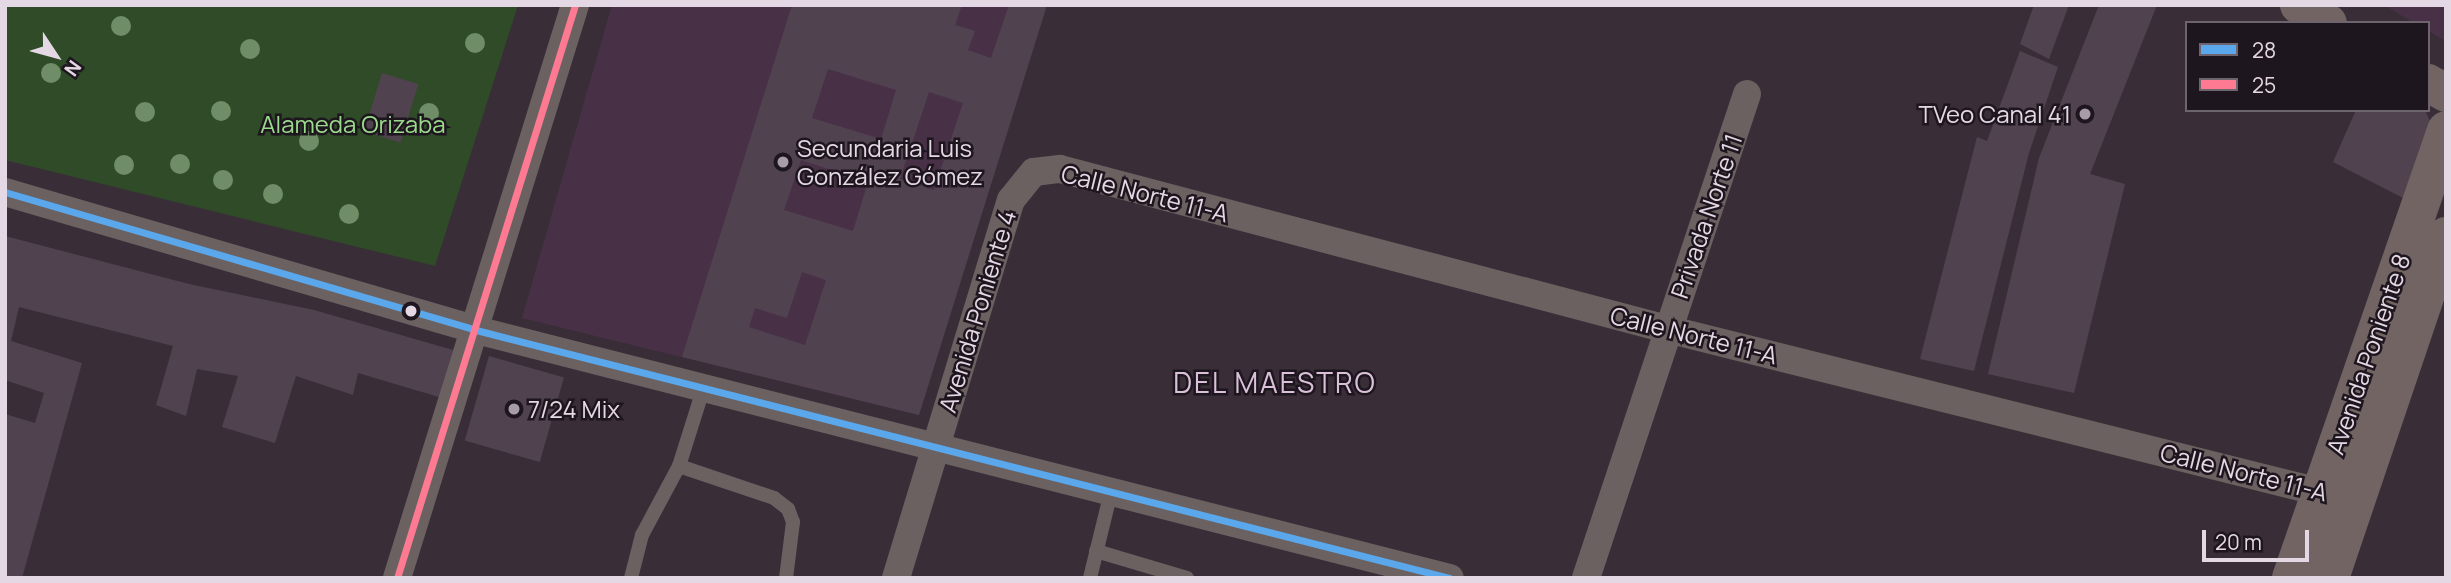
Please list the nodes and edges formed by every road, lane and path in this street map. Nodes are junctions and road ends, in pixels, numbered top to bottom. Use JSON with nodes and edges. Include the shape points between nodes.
{"nodes":[{"id":1,"x":575,"y":5,"type":"edge"},
{"id":2,"x":2299,"y":5,"type":"edge"},
{"id":3,"x":2325,"y":21,"type":"edge"},
{"id":4,"x":2430,"y":84,"type":"edge"},
{"id":5,"x":2446,"y":93,"type":"edge"},
{"id":6,"x":1747,"y":94,"type":"dead end"},
{"id":7,"x":2446,"y":130,"type":"edge"},
{"id":8,"x":1034,"y":172,"type":"joint"},
{"id":9,"x":5,"y":192,"type":"edge"},
{"id":10,"x":2446,"y":236,"type":"edge"},
{"id":11,"x":1667,"y":329,"type":"junction"},
{"id":12,"x":476,"y":330,"type":"junction"},
{"id":13,"x":703,"y":390,"type":"junction"},
{"id":14,"x":936,"y":446,"type":"junction"},
{"id":15,"x":680,"y":466,"type":"junction"},
{"id":16,"x":1111,"y":492,"type":"junction"},
{"id":17,"x":2337,"y":496,"type":"junction"},
{"id":18,"x":1096,"y":551,"type":"junction"},
{"id":19,"x":397,"y":578,"type":"edge"},
{"id":20,"x":631,"y":578,"type":"edge"},
{"id":21,"x":786,"y":578,"type":"edge"},
{"id":22,"x":896,"y":578,"type":"edge"},
{"id":23,"x":1090,"y":578,"type":"edge"},
{"id":24,"x":1187,"y":578,"type":"edge"},
{"id":25,"x":1450,"y":578,"type":"edge"},
{"id":26,"x":1586,"y":578,"type":"edge"},
{"id":27,"x":2291,"y":578,"type":"edge"},
{"id":28,"x":2330,"y":578,"type":"edge"}],
"edges":[{"from":1,"to":12,"type":"street"},
{"from":2,"to":3,"type":"street"},
{"from":4,"to":5,"type":"street"},
{"from":6,"to":11,"type":"street","name":"Privada Norte 11"},
{"from":7,"to":17,"type":"street","name":"Avenida Poniente 8"},
{"from":8,"to":11,"type":"street","name":"Calle Norte 11-A","via":[[1060,169]]},
{"from":8,"to":14,"type":"street","name":"Avenida Poniente 4","via":[[1011,200]]},
{"from":9,"to":12,"type":"street"},
{"from":10,"to":17,"type":"street","name":"Avenida Poniente 8"},
{"from":11,"to":17,"type":"street","name":"Calle Norte 11-A"},
{"from":11,"to":26,"type":"street","name":"Privada Norte 11"},
{"from":12,"to":13,"type":"street"},
{"from":12,"to":19,"type":"street"},
{"from":13,"to":14,"type":"street"},
{"from":13,"to":15,"type":"lane"},
{"from":14,"to":16,"type":"street"},
{"from":14,"to":22,"type":"street","name":"Avenida Poniente 4"},
{"from":15,"to":20,"type":"lane","via":[[642,535]]},
{"from":15,"to":21,"type":"lane","via":[[774,498],[788,509],[793,522]]},
{"from":16,"to":18,"type":"lane"},
{"from":16,"to":25,"type":"street"},
{"from":17,"to":27,"type":"street","name":"Avenida Poniente 8"},
{"from":17,"to":28,"type":"street","name":"Avenida Poniente 8"},
{"from":18,"to":23,"type":"lane"},
{"from":18,"to":24,"type":"lane"}]}
